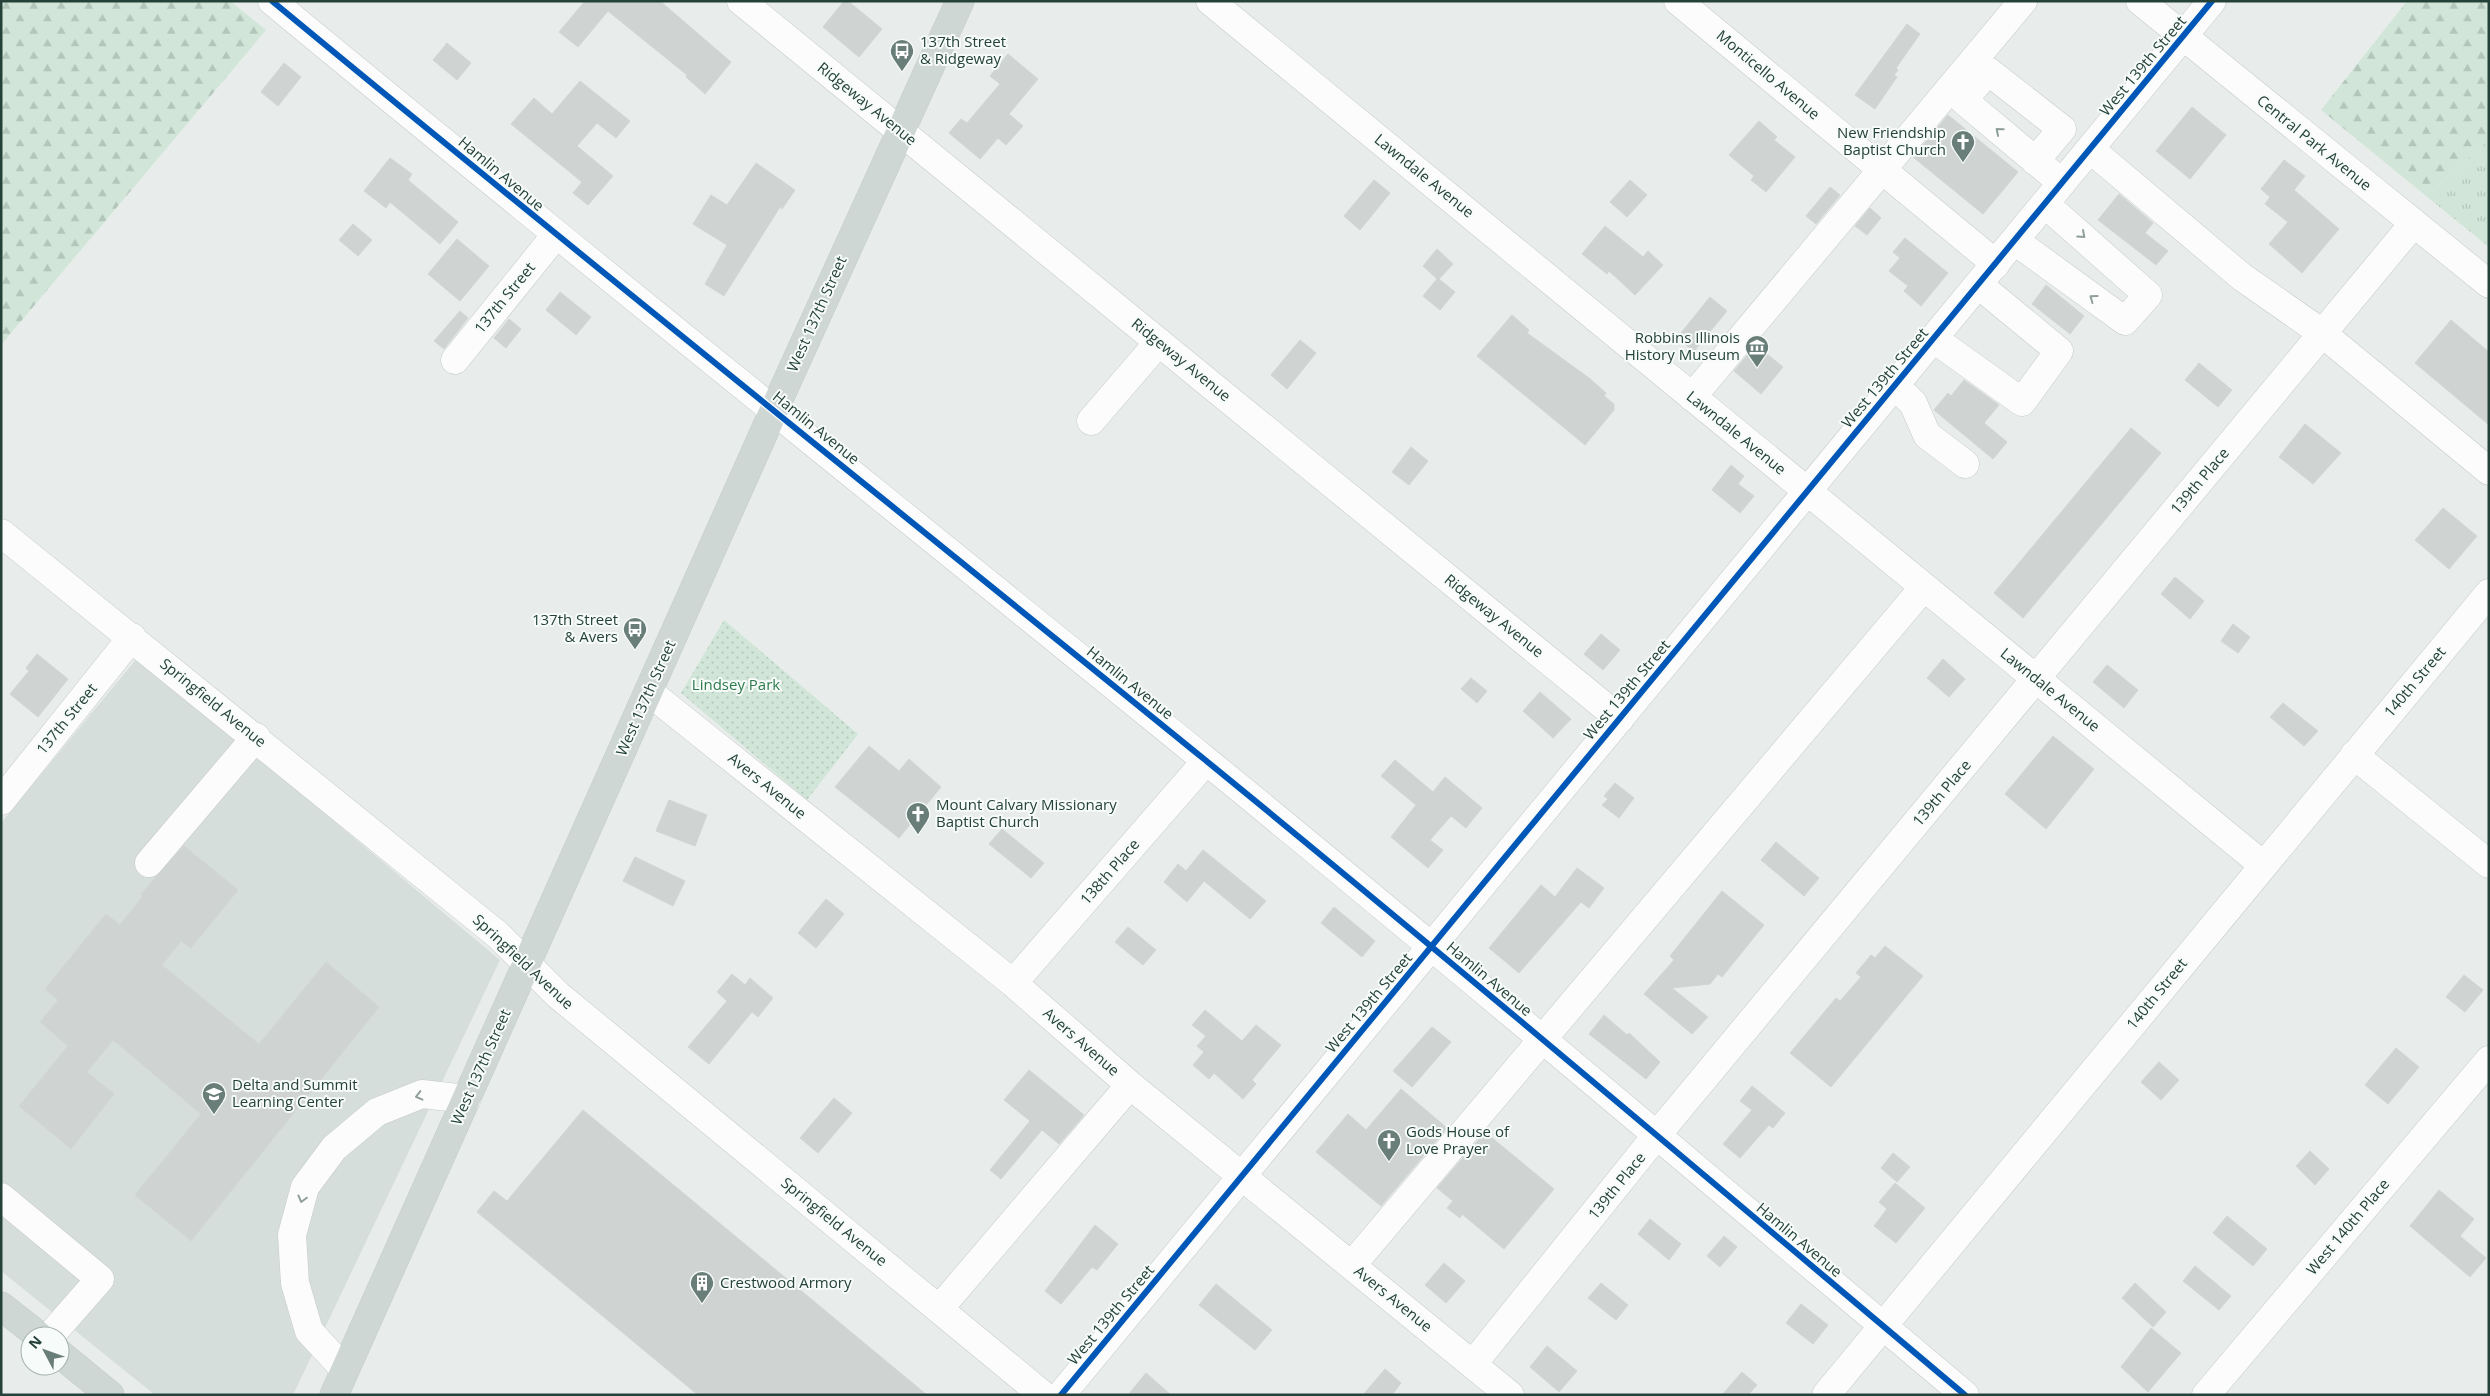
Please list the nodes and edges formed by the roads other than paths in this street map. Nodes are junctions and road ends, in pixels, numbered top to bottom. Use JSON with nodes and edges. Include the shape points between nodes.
{"nodes":[{"id":1,"x":272,"y":1,"type":"edge"},
{"id":2,"x":741,"y":1,"type":"edge"},
{"id":3,"x":960,"y":1,"type":"edge"},
{"id":4,"x":1210,"y":1,"type":"edge"},
{"id":5,"x":1678,"y":1,"type":"edge"},
{"id":6,"x":2023,"y":1,"type":"edge"},
{"id":7,"x":2140,"y":1,"type":"edge"},
{"id":8,"x":2212,"y":1,"type":"edge"},
{"id":9,"x":2183,"y":36,"type":"junction"},
{"id":10,"x":900,"y":131,"type":"junction"},
{"id":11,"x":2090,"y":149,"type":"junction"},
{"id":12,"x":2035,"y":161,"type":"dead end"},
{"id":13,"x":1882,"y":170,"type":"junction"},
{"id":14,"x":2062,"y":183,"type":"junction"},
{"id":15,"x":2045,"y":204,"type":"junction"},
{"id":16,"x":2414,"y":224,"type":"junction"},
{"id":17,"x":555,"y":236,"type":"junction"},
{"id":18,"x":2015,"y":241,"type":"junction"},
{"id":19,"x":1996,"y":264,"type":"junction"},
{"id":20,"x":2489,"y":284,"type":"edge"},
{"id":21,"x":1979,"y":285,"type":"junction"},
{"id":22,"x":2322,"y":333,"type":"junction"},
{"id":23,"x":1934,"y":339,"type":"junction"},
{"id":24,"x":1159,"y":342,"type":"junction"},
{"id":25,"x":455,"y":360,"type":"dead end"},
{"id":26,"x":1895,"y":386,"type":"junction"},
{"id":27,"x":1692,"y":397,"type":"junction"},
{"id":28,"x":774,"y":410,"type":"junction"},
{"id":29,"x":1091,"y":421,"type":"dead end"},
{"id":30,"x":1965,"y":464,"type":"dead end"},
{"id":31,"x":2489,"y":471,"type":"edge"},
{"id":32,"x":1808,"y":492,"type":"junction"},
{"id":33,"x":1,"y":533,"type":"edge"},
{"id":34,"x":1924,"y":587,"type":"junction"},
{"id":35,"x":2489,"y":593,"type":"edge"},
{"id":36,"x":132,"y":637,"type":"junction"},
{"id":37,"x":2036,"y":679,"type":"junction"},
{"id":38,"x":649,"y":692,"type":"junction"},
{"id":39,"x":1620,"y":719,"type":"junction"},
{"id":40,"x":256,"y":738,"type":"junction"},
{"id":41,"x":2354,"y":755,"type":"junction"},
{"id":42,"x":1206,"y":761,"type":"junction"},
{"id":43,"x":1,"y":801,"type":"edge"},
{"id":44,"x":149,"y":863,"type":"dead end"},
{"id":45,"x":2489,"y":864,"type":"edge"},
{"id":46,"x":2263,"y":865,"type":"junction"},
{"id":47,"x":1432,"y":947,"type":"junction"},
{"id":48,"x":527,"y":965,"type":"junction"},
{"id":49,"x":1013,"y":983,"type":"junction"},
{"id":50,"x":1542,"y":1040,"type":"junction"},
{"id":51,"x":2489,"y":1060,"type":"edge"},
{"id":52,"x":1130,"y":1085,"type":"junction"},
{"id":53,"x":467,"y":1099,"type":"junction"},
{"id":54,"x":1656,"y":1136,"type":"junction"},
{"id":55,"x":1242,"y":1176,"type":"junction"},
{"id":56,"x":1,"y":1197,"type":"edge"},
{"id":57,"x":1352,"y":1266,"type":"junction"},
{"id":58,"x":1,"y":1306,"type":"edge"},
{"id":59,"x":939,"y":1309,"type":"junction"},
{"id":60,"x":26,"y":1326,"type":"edge"},
{"id":61,"x":59,"y":1326,"type":"edge"},
{"id":62,"x":1883,"y":1326,"type":"junction"},
{"id":63,"x":70,"y":1362,"type":"edge"},
{"id":64,"x":1472,"y":1364,"type":"junction"},
{"id":65,"x":345,"y":1370,"type":"junction"},
{"id":66,"x":110,"y":1395,"type":"edge"},
{"id":67,"x":334,"y":1395,"type":"edge"},
{"id":68,"x":1043,"y":1395,"type":"edge"},
{"id":69,"x":1061,"y":1395,"type":"edge"},
{"id":70,"x":1510,"y":1395,"type":"edge"},
{"id":71,"x":1826,"y":1395,"type":"edge"},
{"id":72,"x":1964,"y":1395,"type":"edge"},
{"id":73,"x":2206,"y":1395,"type":"edge"}],
"edges":[{"from":1,"to":17,"type":"street","name":"Hamlin Avenue"},
{"from":2,"to":10,"type":"street","name":"Ridgeway Avenue"},
{"from":3,"to":10,"type":"main road","name":"West 137th Street"},
{"from":4,"to":27,"type":"street","name":"Lawndale Avenue"},
{"from":5,"to":13,"type":"street","name":"Monticello Avenue"},
{"from":6,"to":13,"type":"street"},
{"from":7,"to":9,"type":"street","name":"Central Park Avenue"},
{"from":8,"to":9,"type":"street","name":"West 139th Street"},
{"from":9,"to":11,"type":"street","name":"West 139th Street"},
{"from":9,"to":16,"type":"street","name":"Central Park Avenue"},
{"from":10,"to":24,"type":"street","name":"Ridgeway Avenue"},
{"from":10,"to":28,"type":"main road","name":"West 137th Street"},
{"from":11,"to":14,"type":"street","name":"West 139th Street"},
{"from":11,"to":22,"type":"street","via":[[2242,277]]},
{"from":12,"to":14,"type":"street"},
{"from":13,"to":19,"type":"street","name":"Monticello Avenue"},
{"from":13,"to":27,"type":"street"},
{"from":14,"to":15,"type":"street","name":"West 139th Street"},
{"from":15,"to":18,"type":"street","name":"West 139th Street"},
{"from":15,"to":18,"type":"street","one_way":true,"via":[[2148,295],[2125,321]]},
{"from":16,"to":20,"type":"street","name":"Central Park Avenue"},
{"from":16,"to":22,"type":"street","name":"139th Place"},
{"from":17,"to":25,"type":"street","name":"137th Street"},
{"from":17,"to":28,"type":"street","name":"Hamlin Avenue"},
{"from":18,"to":19,"type":"street","name":"West 139th Street"},
{"from":19,"to":21,"type":"street","name":"West 139th Street"},
{"from":21,"to":23,"type":"street","name":"West 139th Street"},
{"from":21,"to":23,"type":"street","via":[[2059,352],[2022,402]]},
{"from":22,"to":31,"type":"street"},
{"from":22,"to":37,"type":"street","name":"139th Place"},
{"from":23,"to":26,"type":"street","name":"West 139th Street"},
{"from":24,"to":29,"type":"street"},
{"from":24,"to":39,"type":"street","name":"Ridgeway Avenue"},
{"from":26,"to":30,"type":"street","via":[[1913,403],[1927,435]]},
{"from":26,"to":32,"type":"street","name":"West 139th Street"},
{"from":27,"to":32,"type":"street","name":"Lawndale Avenue"},
{"from":28,"to":38,"type":"main road","name":"West 137th Street"},
{"from":28,"to":42,"type":"street","name":"Hamlin Avenue"},
{"from":32,"to":34,"type":"street","name":"Lawndale Avenue"},
{"from":32,"to":39,"type":"street","name":"West 139th Street"},
{"from":33,"to":36,"type":"street","name":"Springfield Avenue"},
{"from":34,"to":37,"type":"street","name":"Lawndale Avenue"},
{"from":34,"to":50,"type":"street"},
{"from":35,"to":41,"type":"street","name":"140th Street"},
{"from":36,"to":40,"type":"street","name":"Springfield Avenue"},
{"from":36,"to":43,"type":"street","name":"137th Street"},
{"from":37,"to":46,"type":"street","name":"Lawndale Avenue"},
{"from":37,"to":54,"type":"street","name":"139th Place"},
{"from":38,"to":48,"type":"main road","name":"West 137th Street"},
{"from":38,"to":49,"type":"street","name":"Avers Avenue"},
{"from":39,"to":47,"type":"street","name":"West 139th Street"},
{"from":40,"to":44,"type":"street"},
{"from":40,"to":48,"type":"street","name":"Springfield Avenue","via":[[498,935]]},
{"from":41,"to":45,"type":"street"},
{"from":41,"to":46,"type":"street","name":"140th Street"},
{"from":42,"to":47,"type":"street","name":"Hamlin Avenue"},
{"from":42,"to":49,"type":"street","name":"138th Place"},
{"from":46,"to":62,"type":"street","name":"140th Street"},
{"from":47,"to":50,"type":"street","name":"Hamlin Avenue"},
{"from":47,"to":55,"type":"street","name":"West 139th Street"},
{"from":48,"to":53,"type":"main road","name":"West 137th Street"},
{"from":48,"to":59,"type":"street","name":"Springfield Avenue","via":[[558,996]]},
{"from":49,"to":52,"type":"street","name":"Avers Avenue"},
{"from":50,"to":54,"type":"street","name":"Hamlin Avenue"},
{"from":50,"to":57,"type":"street"},
{"from":51,"to":73,"type":"street","name":"West 140th Place"},
{"from":52,"to":55,"type":"street","name":"Avers Avenue"},
{"from":52,"to":59,"type":"street"},
{"from":53,"to":65,"type":"main road","name":"West 137th Street"},
{"from":53,"to":65,"type":"street","one_way":true,"via":[[422,1094],[376,1112],[334,1148],[305,1188],[292,1235],[295,1282],[309,1331]]},
{"from":54,"to":62,"type":"street","name":"Hamlin Avenue"},
{"from":54,"to":64,"type":"street","name":"139th Place"},
{"from":55,"to":57,"type":"street","name":"Avers Avenue"},
{"from":55,"to":69,"type":"street","name":"West 139th Street"},
{"from":56,"to":61,"type":"street","via":[[100,1279]]},
{"from":57,"to":64,"type":"street","name":"Avers Avenue"},
{"from":58,"to":60,"type":"main road"},
{"from":59,"to":68,"type":"street","name":"Springfield Avenue"},
{"from":62,"to":71,"type":"street","name":"140th Street"},
{"from":62,"to":72,"type":"street","name":"Hamlin Avenue"},
{"from":63,"to":66,"type":"main road"},
{"from":64,"to":70,"type":"street","name":"Avers Avenue"},
{"from":65,"to":67,"type":"main road","name":"West 137th Street"}]}
